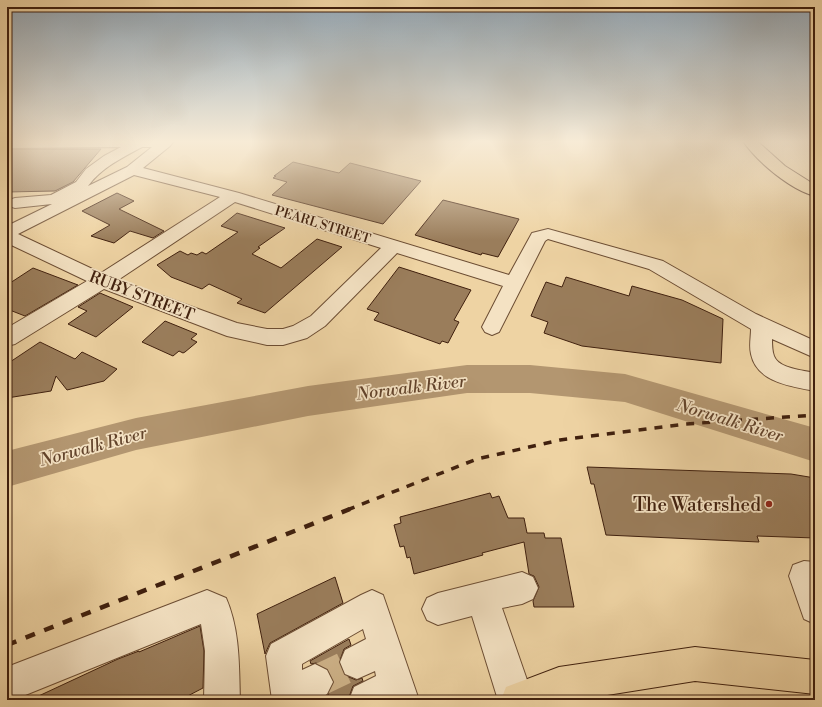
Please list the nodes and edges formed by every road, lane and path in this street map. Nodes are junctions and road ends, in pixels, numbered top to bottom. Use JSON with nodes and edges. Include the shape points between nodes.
{"nodes":[{"id":1,"x":89,"y":174,"type":"edge"},
{"id":2,"x":124,"y":174,"type":"edge"},
{"id":3,"x":148,"y":174,"type":"edge"},
{"id":4,"x":787,"y":174,"type":"edge"},
{"id":5,"x":815,"y":191,"type":"edge"},
{"id":6,"x":233,"y":196,"type":"junction"},
{"id":7,"x":10,"y":206,"type":"edge"},
{"id":8,"x":8,"y":231,"type":"edge"},
{"id":9,"x":393,"y":246,"type":"junction"},
{"id":10,"x":102,"y":281,"type":"junction"},
{"id":11,"x":514,"y":283,"type":"junction"},
{"id":12,"x":762,"y":325,"type":"junction"},
{"id":13,"x":492,"y":327,"type":"dead end"},
{"id":14,"x":7,"y":338,"type":"edge"},
{"id":15,"x":815,"y":350,"type":"edge"},
{"id":16,"x":815,"y":382,"type":"edge"},
{"id":17,"x":815,"y":577,"type":"edge"},
{"id":18,"x":522,"y":588,"type":"dead end"},
{"id":19,"x":482,"y":597,"type":"junction"},
{"id":20,"x":815,"y":608,"type":"edge"},
{"id":21,"x":438,"y":609,"type":"dead end"},
{"id":22,"x":815,"y":677,"type":"edge"},
{"id":23,"x":7,"y":685,"type":"edge"},
{"id":24,"x":298,"y":693,"type":"edge"},
{"id":25,"x":388,"y":695,"type":"edge"},
{"id":26,"x":222,"y":700,"type":"edge"},
{"id":27,"x":516,"y":700,"type":"edge"},
{"id":28,"x":519,"y":700,"type":"edge"}],
"edges":[{"from":1,"to":7,"type":"street","via":[[81,185],[55,199]]},
{"from":2,"to":8,"type":"street"},
{"from":3,"to":6,"type":"street","name":"PEARL STREET"},
{"from":4,"to":5,"type":"main road"},
{"from":6,"to":9,"type":"street","name":"PEARL STREET"},
{"from":6,"to":10,"type":"street"},
{"from":8,"to":10,"type":"street","name":"RUBY STREET"},
{"from":9,"to":10,"type":"street","name":"RUBY STREET","via":[[318,321],[300,332],[283,337],[267,338],[234,330]]},
{"from":9,"to":11,"type":"street","name":"PEARL STREET"},
{"from":10,"to":14,"type":"street"},
{"from":11,"to":12,"type":"street","via":[[538,237],[548,234],[656,265]]},
{"from":11,"to":13,"type":"street"},
{"from":12,"to":15,"type":"street"},
{"from":12,"to":16,"type":"street","via":[[762,355],[767,365],[777,372]]},
{"from":17,"to":20,"type":"street","via":[[804,576]]},
{"from":18,"to":19,"type":"street"},
{"from":19,"to":21,"type":"street"},
{"from":19,"to":27,"type":"street"},
{"from":22,"to":28,"type":"main road","via":[[695,664],[559,685]]},
{"from":23,"to":26,"type":"street","via":[[206,606],[215,609],[222,651]]},
{"from":24,"to":25,"type":"street","via":[[283,656],[372,606],[371,654]]}]}
